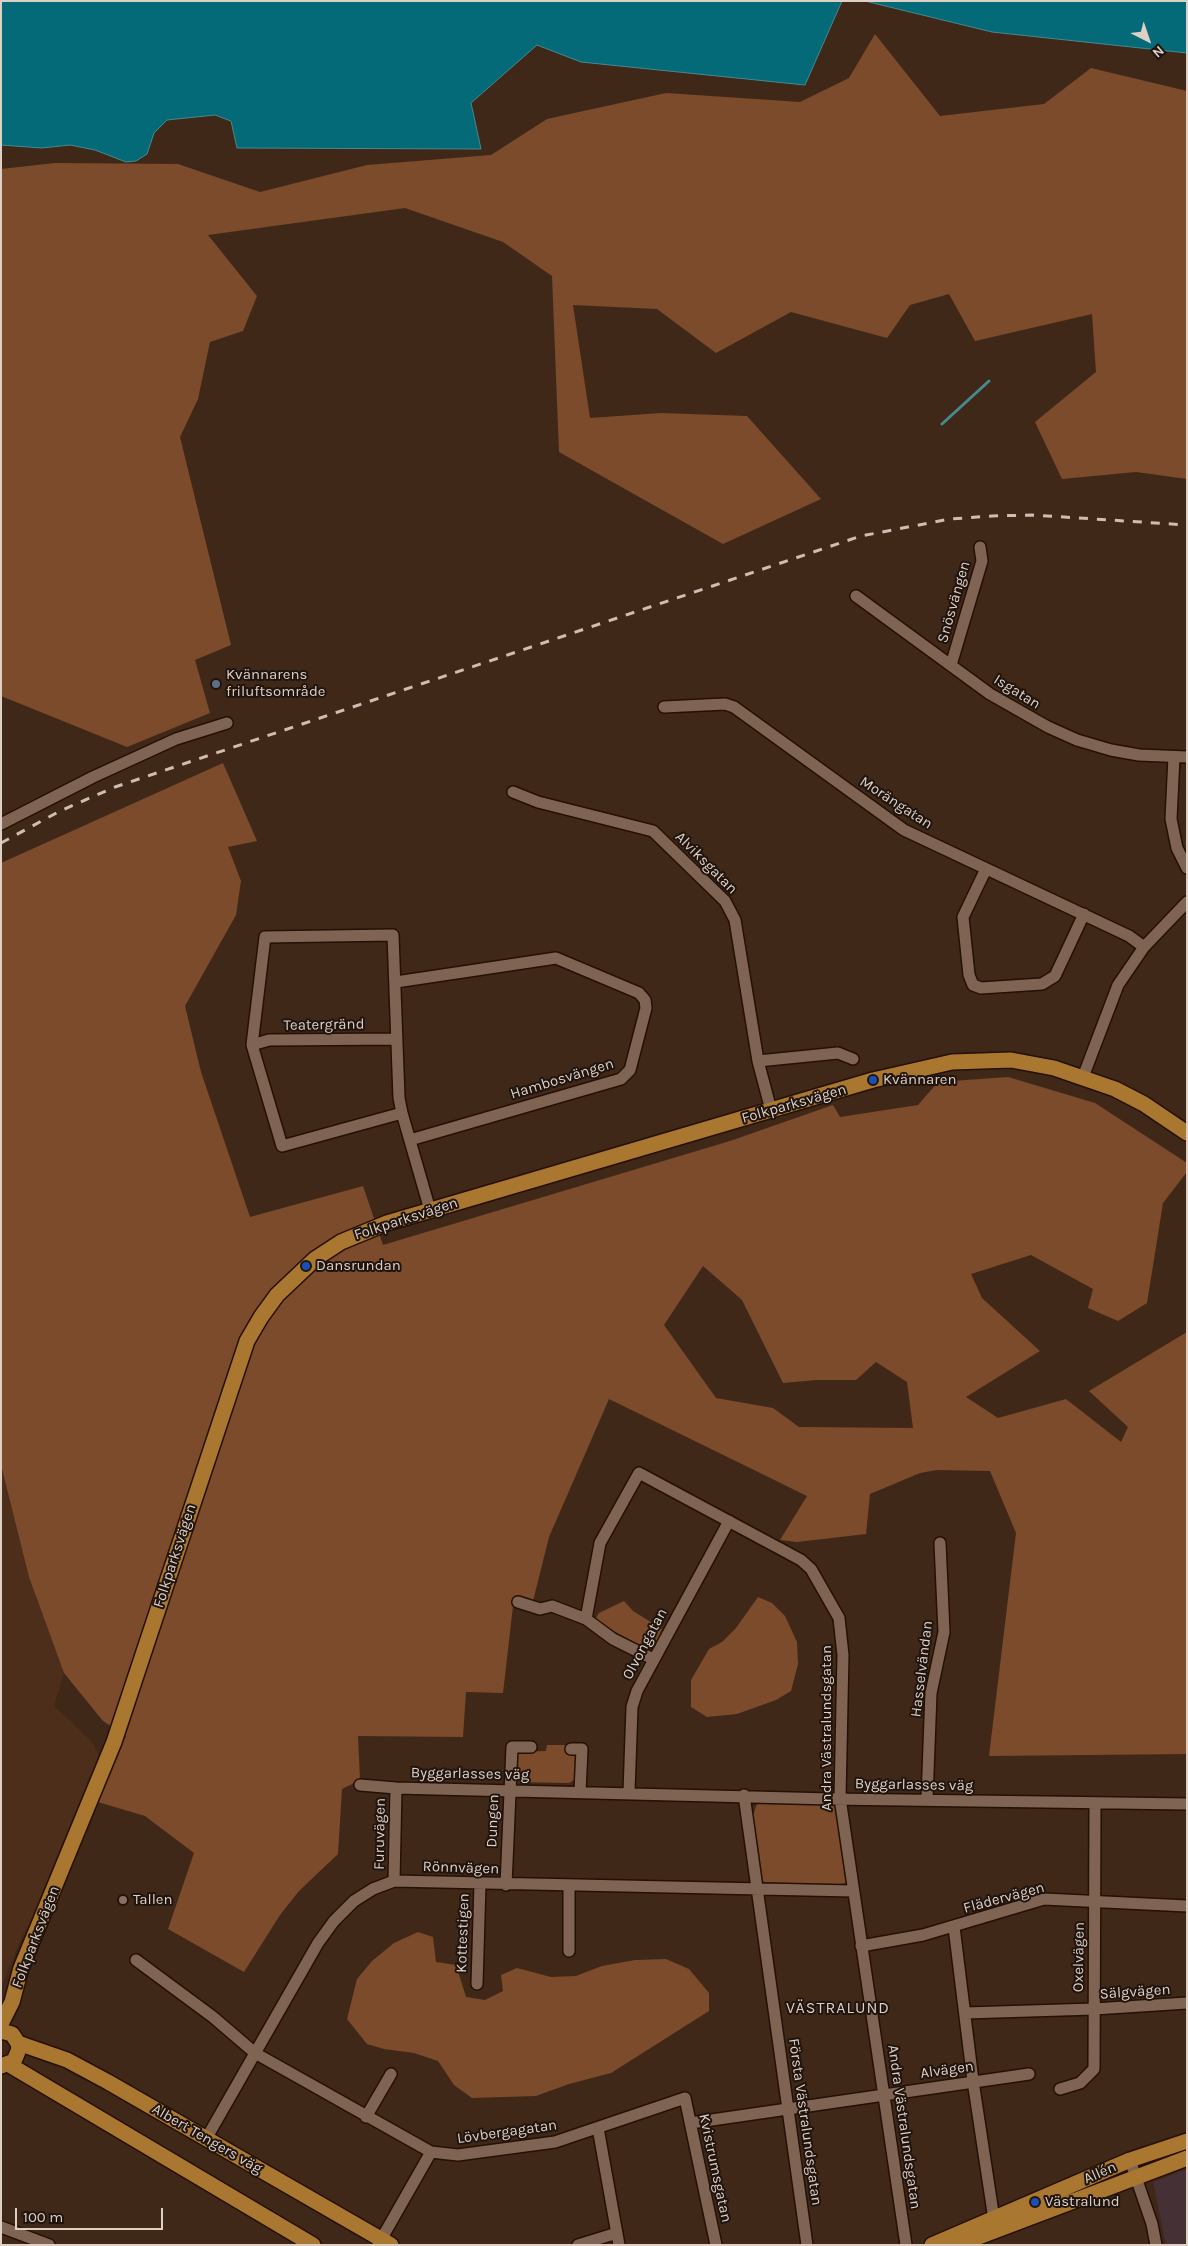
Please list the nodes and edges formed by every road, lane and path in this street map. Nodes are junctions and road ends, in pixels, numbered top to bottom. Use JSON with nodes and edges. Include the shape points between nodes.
{"nodes":[{"id":1,"x":980,"y":547,"type":"dead end"},
{"id":2,"x":856,"y":596,"type":"dead end"},
{"id":3,"x":951,"y":665,"type":"junction"},
{"id":4,"x":664,"y":707,"type":"dead end"},
{"id":5,"x":227,"y":723,"type":"dead end"},
{"id":6,"x":1187,"y":757,"type":"edge"},
{"id":7,"x":1174,"y":758,"type":"junction"},
{"id":8,"x":513,"y":792,"type":"dead end"},
{"id":9,"x":1,"y":824,"type":"edge"},
{"id":10,"x":1187,"y":868,"type":"edge"},
{"id":11,"x":986,"y":869,"type":"junction"},
{"id":12,"x":1187,"y":902,"type":"edge"},
{"id":13,"x":1084,"y":914,"type":"junction"},
{"id":14,"x":1144,"y":947,"type":"junction"},
{"id":15,"x":396,"y":982,"type":"junction"},
{"id":16,"x":397,"y":1039,"type":"junction"},
{"id":17,"x":252,"y":1044,"type":"junction"},
{"id":18,"x":853,"y":1059,"type":"dead end"},
{"id":19,"x":758,"y":1061,"type":"junction"},
{"id":20,"x":1083,"y":1077,"type":"junction"},
{"id":21,"x":771,"y":1110,"type":"junction"},
{"id":22,"x":402,"y":1113,"type":"junction"},
{"id":23,"x":1187,"y":1133,"type":"edge"},
{"id":24,"x":410,"y":1140,"type":"junction"},
{"id":25,"x":430,"y":1210,"type":"junction"},
{"id":26,"x":728,"y":1521,"type":"junction"},
{"id":27,"x":940,"y":1543,"type":"dead end"},
{"id":28,"x":518,"y":1602,"type":"dead end"},
{"id":29,"x":586,"y":1619,"type":"junction"},
{"id":30,"x":653,"y":1659,"type":"junction"},
{"id":31,"x":531,"y":1747,"type":"dead end"},
{"id":32,"x":571,"y":1749,"type":"dead end"},
{"id":33,"x":360,"y":1785,"type":"dead end"},
{"id":34,"x":396,"y":1788,"type":"junction"},
{"id":35,"x":509,"y":1789,"type":"junction"},
{"id":36,"x":580,"y":1791,"type":"junction"},
{"id":37,"x":629,"y":1792,"type":"junction"},
{"id":38,"x":744,"y":1795,"type":"junction"},
{"id":39,"x":840,"y":1798,"type":"junction"},
{"id":40,"x":927,"y":1800,"type":"junction"},
{"id":41,"x":1095,"y":1804,"type":"junction"},
{"id":42,"x":1187,"y":1804,"type":"edge"},
{"id":43,"x":394,"y":1881,"type":"junction"},
{"id":44,"x":480,"y":1884,"type":"junction"},
{"id":45,"x":506,"y":1885,"type":"junction"},
{"id":46,"x":569,"y":1885,"type":"junction"},
{"id":47,"x":756,"y":1888,"type":"junction"},
{"id":48,"x":853,"y":1891,"type":"junction"},
{"id":49,"x":1094,"y":1900,"type":"junction"},
{"id":50,"x":1187,"y":1906,"type":"edge"},
{"id":51,"x":954,"y":1927,"type":"junction"},
{"id":52,"x":861,"y":1946,"type":"junction"},
{"id":53,"x":569,"y":1951,"type":"dead end"},
{"id":54,"x":136,"y":1960,"type":"dead end"},
{"id":55,"x":477,"y":1984,"type":"dead end"},
{"id":56,"x":12,"y":2002,"type":"junction"},
{"id":57,"x":1187,"y":2003,"type":"edge"},
{"id":58,"x":1094,"y":2009,"type":"junction"},
{"id":59,"x":965,"y":2012,"type":"junction"},
{"id":60,"x":1,"y":2024,"type":"edge"},
{"id":61,"x":1,"y":2031,"type":"edge"},
{"id":62,"x":17,"y":2041,"type":"junction"},
{"id":63,"x":255,"y":2053,"type":"junction"},
{"id":64,"x":4,"y":2066,"type":"edge"},
{"id":65,"x":391,"y":2074,"type":"dead end"},
{"id":66,"x":1029,"y":2074,"type":"dead end"},
{"id":67,"x":973,"y":2082,"type":"junction"},
{"id":68,"x":1060,"y":2089,"type":"dead end"},
{"id":69,"x":884,"y":2095,"type":"junction"},
{"id":70,"x":685,"y":2098,"type":"joint"},
{"id":71,"x":788,"y":2109,"type":"junction"},
{"id":72,"x":366,"y":2116,"type":"junction"},
{"id":73,"x":690,"y":2123,"type":"junction"},
{"id":74,"x":598,"y":2128,"type":"junction"},
{"id":75,"x":206,"y":2139,"type":"junction"},
{"id":76,"x":1187,"y":2141,"type":"edge"},
{"id":77,"x":431,"y":2152,"type":"junction"},
{"id":78,"x":1187,"y":2158,"type":"edge"},
{"id":79,"x":1130,"y":2160,"type":"junction"},
{"id":80,"x":1136,"y":2176,"type":"junction"},
{"id":81,"x":995,"y":2225,"type":"junction"},
{"id":82,"x":1,"y":2227,"type":"edge"},
{"id":83,"x":16,"y":2233,"type":"junction"},
{"id":84,"x":618,"y":2239,"type":"edge"},
{"id":85,"x":954,"y":2242,"type":"edge"},
{"id":86,"x":383,"y":2243,"type":"edge"},
{"id":87,"x":13,"y":2245,"type":"edge"},
{"id":88,"x":49,"y":2245,"type":"edge"},
{"id":89,"x":314,"y":2245,"type":"edge"},
{"id":90,"x":578,"y":2245,"type":"edge"},
{"id":91,"x":716,"y":2245,"type":"edge"},
{"id":92,"x":807,"y":2245,"type":"edge"},
{"id":93,"x":906,"y":2245,"type":"edge"},
{"id":94,"x":932,"y":2245,"type":"edge"},
{"id":95,"x":1156,"y":2245,"type":"edge"}],
"edges":[{"from":1,"to":3,"type":"street","name":"Snösvängen","via":[[982,561]]},
{"from":2,"to":3,"type":"street","name":"Isgatan"},
{"from":3,"to":7,"type":"street","name":"Isgatan","via":[[1019,713],[1070,737],[1139,756]]},
{"from":4,"to":11,"type":"street","name":"Morängatan","via":[[725,704],[734,707],[904,830]]},
{"from":5,"to":9,"type":"street","via":[[176,739]]},
{"from":6,"to":7,"type":"street","name":"Isgatan"},
{"from":7,"to":10,"type":"street","via":[[1172,828]]},
{"from":8,"to":19,"type":"street","name":"Alviksgatan","via":[[538,802],[652,831],[725,901],[735,920]]},
{"from":11,"to":13,"type":"street","name":"Morängatan"},
{"from":11,"to":13,"type":"street","via":[[964,917],[968,975],[973,985],[981,988],[1042,984],[1055,976]]},
{"from":12,"to":14,"type":"street"},
{"from":13,"to":14,"type":"street","name":"Morängatan"},
{"from":14,"to":20,"type":"street","via":[[1126,972],[1108,1007]]},
{"from":15,"to":16,"type":"street"},
{"from":15,"to":17,"type":"street","via":[[393,935],[265,937]]},
{"from":15,"to":24,"type":"street","name":"Hambosvängen","via":[[556,958],[639,993],[646,1008],[630,1070],[621,1079]]},
{"from":16,"to":17,"type":"street","name":"Teatergränd","via":[[269,1040]]},
{"from":16,"to":22,"type":"street"},
{"from":17,"to":22,"type":"street","via":[[282,1146]]},
{"from":18,"to":19,"type":"street","via":[[838,1053]]},
{"from":19,"to":21,"type":"street","name":"Alviksgatan"},
{"from":20,"to":21,"type":"main road","name":"Folkparksvägen","via":[[1028,1062],[952,1062]]},
{"from":20,"to":23,"type":"main road","name":"Folkparksvägen","via":[[1144,1104]]},
{"from":21,"to":25,"type":"main road","name":"Folkparksvägen"},
{"from":22,"to":24,"type":"street"},
{"from":24,"to":25,"type":"street"},
{"from":25,"to":56,"type":"main road","name":"Folkparksvägen","via":[[368,1229],[315,1259],[277,1295],[247,1341],[114,1742],[21,1968]]},
{"from":26,"to":29,"type":"street","name":"Andra Västralundsgatan","via":[[639,1473],[600,1544]]},
{"from":26,"to":30,"type":"street","name":"Olvongatan"},
{"from":26,"to":39,"type":"street","name":"Andra Västralundsgatan","via":[[811,1569],[839,1618],[843,1655]]},
{"from":27,"to":40,"type":"street","name":"Hasselvändan","via":[[944,1632],[931,1694]]},
{"from":28,"to":29,"type":"street","via":[[540,1609],[552,1606]]},
{"from":29,"to":30,"type":"street","via":[[613,1639]]},
{"from":30,"to":37,"type":"street","name":"Olvongatan","via":[[632,1707]]},
{"from":31,"to":35,"type":"street","name":"Dungen","via":[[512,1747]]},
{"from":32,"to":36,"type":"street","via":[[582,1749]]},
{"from":33,"to":34,"type":"street","name":"Byggarlasses väg"},
{"from":34,"to":35,"type":"street","name":"Byggarlasses väg"},
{"from":34,"to":43,"type":"street","name":"Furuvägen"},
{"from":35,"to":36,"type":"street","name":"Byggarlasses väg"},
{"from":35,"to":45,"type":"street","name":"Dungen"},
{"from":36,"to":37,"type":"street","name":"Byggarlasses väg"},
{"from":37,"to":38,"type":"street","name":"Byggarlasses väg"},
{"from":38,"to":39,"type":"street","name":"Byggarlasses väg"},
{"from":38,"to":47,"type":"street","name":"Första Västralundsgatan"},
{"from":39,"to":40,"type":"street","name":"Byggarlasses väg"},
{"from":39,"to":48,"type":"street","name":"Andra Västralundsgatan"},
{"from":40,"to":41,"type":"street","name":"Byggarlasses väg"},
{"from":41,"to":42,"type":"street","name":"Byggarlasses väg"},
{"from":41,"to":49,"type":"street","name":"Oxelvägen"},
{"from":43,"to":44,"type":"street","name":"Rönnvägen"},
{"from":43,"to":63,"type":"street","name":"Rönnvägen","via":[[373,1889],[334,1920]]},
{"from":44,"to":45,"type":"street","name":"Rönnvägen"},
{"from":44,"to":55,"type":"street","name":"Kottestigen"},
{"from":45,"to":46,"type":"street","name":"Rönnvägen"},
{"from":46,"to":47,"type":"street","name":"Rönnvägen"},
{"from":46,"to":53,"type":"street"},
{"from":47,"to":48,"type":"street","name":"Rönnvägen"},
{"from":47,"to":71,"type":"street","name":"Första Västralundsgatan"},
{"from":48,"to":52,"type":"street","name":"Andra Västralundsgatan"},
{"from":49,"to":50,"type":"street","name":"Flädervägen"},
{"from":49,"to":51,"type":"street","name":"Flädervägen","via":[[1044,1899]]},
{"from":49,"to":58,"type":"street","name":"Oxelvägen"},
{"from":51,"to":52,"type":"street","name":"Flädervägen"},
{"from":51,"to":59,"type":"street"},
{"from":52,"to":69,"type":"street","name":"Andra Västralundsgatan"},
{"from":54,"to":63,"type":"street","name":"Lövbergagatan","via":[[213,2017]]},
{"from":56,"to":60,"type":"main road","name":"Folkparksvägen"},
{"from":56,"to":62,"type":"main road","name":"Folkparksvägen"},
{"from":57,"to":58,"type":"street","name":"Sälgvägen"},
{"from":58,"to":59,"type":"street","name":"Sälgvägen"},
{"from":58,"to":68,"type":"street","name":"Oxelvägen","via":[[1094,2069],[1080,2082]]},
{"from":59,"to":67,"type":"street"},
{"from":61,"to":62,"type":"main road","name":"Albert Tengers väg","via":[[8,2032]]},
{"from":62,"to":64,"type":"main road","via":[[17,2055]]},
{"from":62,"to":75,"type":"main road","name":"Albert Tengers väg","via":[[67,2060]]},
{"from":63,"to":72,"type":"street","name":"Lövbergagatan"},
{"from":63,"to":75,"type":"street","name":"Rönnvägen"},
{"from":64,"to":89,"type":"main road"},
{"from":65,"to":72,"type":"street"},
{"from":66,"to":67,"type":"street","name":"Alvägen"},
{"from":67,"to":69,"type":"street","name":"Alvägen"},
{"from":67,"to":81,"type":"street"},
{"from":69,"to":71,"type":"street","name":"Alvägen"},
{"from":69,"to":93,"type":"street","name":"Andra Västralundsgatan"},
{"from":70,"to":73,"type":"street","name":"Kvistrumsgatan"},
{"from":70,"to":74,"type":"street","name":"Lövbergagatan"},
{"from":71,"to":73,"type":"street","name":"Alvägen"},
{"from":71,"to":92,"type":"street","name":"Första Västralundsgatan"},
{"from":72,"to":77,"type":"street","name":"Lövbergagatan"},
{"from":73,"to":91,"type":"street","name":"Kvistrumsgatan"},
{"from":74,"to":77,"type":"street","name":"Lövbergagatan","via":[[555,2142],[502,2150],[458,2156]]},
{"from":74,"to":84,"type":"street"},
{"from":75,"to":86,"type":"main road","name":"Albert Tengers väg"},
{"from":76,"to":79,"type":"main road","name":"Allén"},
{"from":77,"to":86,"type":"street"},
{"from":78,"to":80,"type":"main road","name":"Allén"},
{"from":79,"to":80,"type":"street"},
{"from":79,"to":81,"type":"main road","name":"Allén"},
{"from":80,"to":81,"type":"main road","name":"Allén"},
{"from":80,"to":95,"type":"street"},
{"from":81,"to":85,"type":"main road","name":"Allén"},
{"from":82,"to":83,"type":"street"},
{"from":83,"to":87,"type":"street"},
{"from":83,"to":88,"type":"street"},
{"from":84,"to":90,"type":"street"},
{"from":85,"to":94,"type":"main road","name":"Allén"}]}
